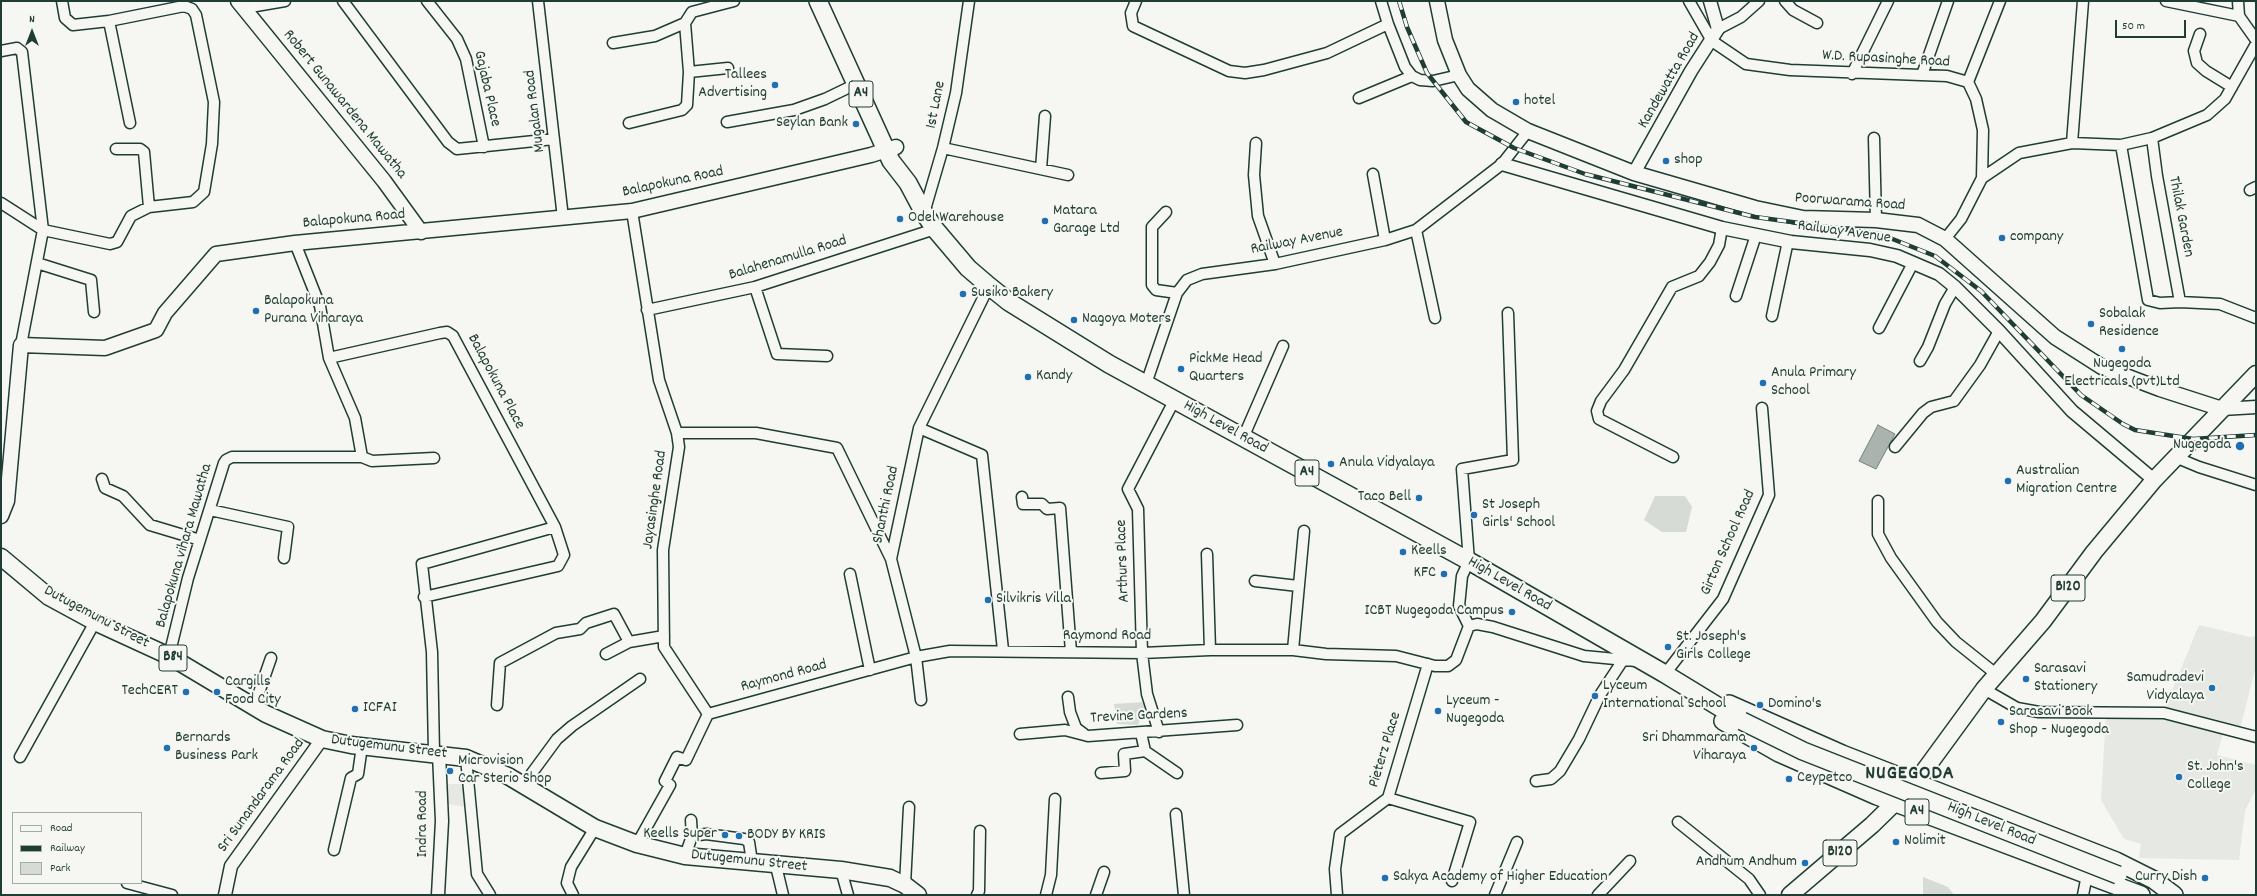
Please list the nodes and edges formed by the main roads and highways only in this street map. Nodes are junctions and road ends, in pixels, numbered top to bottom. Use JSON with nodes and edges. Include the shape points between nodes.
{"nodes":[{"id":1,"x":818,"y":1,"type":"edge"},
{"id":2,"x":828,"y":1,"type":"edge"},
{"id":3,"x":1437,"y":1,"type":"edge"},
{"id":4,"x":241,"y":5,"type":"edge"},
{"id":5,"x":891,"y":148,"type":"junction"},
{"id":6,"x":421,"y":232,"type":"junction"},
{"id":7,"x":2256,"y":374,"type":"edge"},
{"id":8,"x":2222,"y":410,"type":"junction"},
{"id":9,"x":1,"y":516,"type":"edge"},
{"id":10,"x":1,"y":557,"type":"edge"},
{"id":11,"x":1712,"y":702,"type":"junction"},
{"id":12,"x":1842,"y":754,"type":"junction"},
{"id":13,"x":1833,"y":777,"type":"junction"},
{"id":14,"x":1916,"y":782,"type":"junction"},
{"id":15,"x":1957,"y":798,"type":"junction"},
{"id":16,"x":1892,"y":807,"type":"junction"},
{"id":17,"x":1949,"y":822,"type":"junction"},
{"id":18,"x":918,"y":895,"type":"edge"},
{"id":19,"x":1790,"y":895,"type":"edge"},
{"id":20,"x":2140,"y":895,"type":"edge"},
{"id":21,"x":2169,"y":895,"type":"edge"},
{"id":22,"x":2174,"y":895,"type":"edge"}],
"edges":[{"from":1,"to":5,"type":"highway","name":"High Level Road","number":"A4","via":[[856,84]]},
{"from":2,"to":5,"type":"highway","name":"High Level Road","number":"A4"},
{"from":3,"to":8,"type":"main road","name":"Poorwarama Road","via":[[1445,40],[1459,75],[1468,88],[1492,110],[1528,132],[1634,173],[1754,208],[1803,218],[1876,220],[1918,225],[1945,239],[2055,338],[2102,367]]},
{"from":4,"to":6,"type":"main road","name":"Robert Gunawardena Mawatha","via":[[384,181]]},
{"from":5,"to":6,"type":"main road","name":"Balapokuna Road","via":[[632,211]]},
{"from":5,"to":11,"type":"highway","name":"High Level Road","number":"A4","via":[[891,162],[908,183],[935,229],[968,268],[1015,306],[1174,401],[1469,561]]},
{"from":6,"to":9,"type":"main road","name":"Balapokuna Road","via":[[295,243],[216,254],[165,313],[156,330],[105,348],[21,345],[7,501]]},
{"from":7,"to":8,"type":"main road","number":"B120"},
{"from":8,"to":14,"type":"main road","number":"B120","via":[[2154,480],[2094,552],[2043,621],[1984,689]]},
{"from":10,"to":18,"type":"main road","name":"Dutugemunu Street","number":"B84","via":[[49,597],[95,622],[169,656],[254,707],[322,739],[466,758],[508,776],[595,828],[638,844],[685,856],[841,870],[890,878]]},
{"from":11,"to":12,"type":"highway","number":"A4","via":[[1730,704]]},
{"from":11,"to":13,"type":"highway","number":"A4","via":[[1718,718],[1779,753]]},
{"from":11,"to":21,"type":"highway","name":"High Level Road","number":"A4","bridge":true,"via":[[1742,721],[1803,751]]},
{"from":12,"to":13,"type":"highway"},
{"from":12,"to":14,"type":"highway","number":"A4"},
{"from":13,"to":16,"type":"highway","number":"A4"},
{"from":14,"to":15,"type":"highway","number":"A4"},
{"from":14,"to":16,"type":"main road","number":"B120"},
{"from":15,"to":17,"type":"highway"},
{"from":15,"to":22,"type":"highway","number":"A4","via":[[2123,864],[2154,880]]},
{"from":16,"to":17,"type":"highway","number":"A4"},
{"from":16,"to":19,"type":"main road","number":"B120"},
{"from":17,"to":20,"type":"highway","number":"A4"}]}
